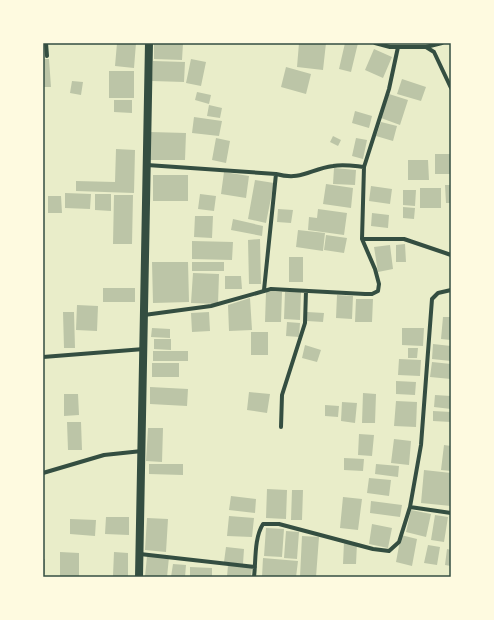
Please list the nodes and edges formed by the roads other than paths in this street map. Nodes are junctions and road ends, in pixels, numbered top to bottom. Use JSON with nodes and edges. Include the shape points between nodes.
{"nodes":[{"id":1,"x":46,"y":43,"type":"edge"},
{"id":2,"x":148,"y":43,"type":"edge"},
{"id":3,"x":374,"y":43,"type":"edge"},
{"id":4,"x":442,"y":43,"type":"edge"},
{"id":5,"x":398,"y":47,"type":"junction"},
{"id":6,"x":426,"y":47,"type":"junction"},
{"id":7,"x":47,"y":56,"type":"dead end"},
{"id":8,"x":451,"y":88,"type":"edge"},
{"id":9,"x":146,"y":165,"type":"junction"},
{"id":10,"x":364,"y":167,"type":"junction"},
{"id":11,"x":276,"y":174,"type":"junction"},
{"id":12,"x":362,"y":239,"type":"junction"},
{"id":13,"x":451,"y":255,"type":"edge"},
{"id":14,"x":264,"y":290,"type":"junction"},
{"id":15,"x":306,"y":290,"type":"junction"},
{"id":16,"x":451,"y":290,"type":"edge"},
{"id":17,"x":144,"y":315,"type":"junction"},
{"id":18,"x":144,"y":349,"type":"junction"},
{"id":19,"x":43,"y":357,"type":"edge"},
{"id":20,"x":281,"y":427,"type":"dead end"},
{"id":21,"x":142,"y":451,"type":"junction"},
{"id":22,"x":43,"y":473,"type":"edge"},
{"id":23,"x":410,"y":507,"type":"junction"},
{"id":24,"x":451,"y":513,"type":"edge"},
{"id":25,"x":140,"y":554,"type":"junction"},
{"id":26,"x":255,"y":567,"type":"junction"},
{"id":27,"x":139,"y":577,"type":"edge"},
{"id":28,"x":254,"y":577,"type":"edge"}],
"edges":[{"from":1,"to":7,"type":"street"},
{"from":2,"to":9,"type":"main road"},
{"from":3,"to":5,"type":"street"},
{"from":4,"to":6,"type":"street"},
{"from":5,"to":6,"type":"street"},
{"from":5,"to":10,"type":"street"},
{"from":6,"to":8,"type":"street","via":[[434,52]]},
{"from":9,"to":11,"type":"street"},
{"from":9,"to":17,"type":"main road"},
{"from":10,"to":11,"type":"street","via":[[332,166],[289,178]]},
{"from":10,"to":12,"type":"street"},
{"from":11,"to":14,"type":"street"},
{"from":12,"to":13,"type":"street","via":[[404,239]]},
{"from":12,"to":15,"type":"street","via":[[375,269],[378,290],[372,294],[365,294]]},
{"from":14,"to":15,"type":"street"},
{"from":14,"to":17,"type":"street","via":[[211,306]]},
{"from":15,"to":20,"type":"street","via":[[305,323],[284,384]]},
{"from":16,"to":23,"type":"street","via":[[438,293],[432,299],[421,445]]},
{"from":17,"to":18,"type":"main road"},
{"from":18,"to":19,"type":"street"},
{"from":18,"to":21,"type":"main road"},
{"from":21,"to":22,"type":"street","via":[[104,455]]},
{"from":21,"to":25,"type":"main road"},
{"from":23,"to":24,"type":"street"},
{"from":23,"to":26,"type":"street","via":[[399,542],[389,551],[279,524],[264,524],[259,534]]},
{"from":25,"to":26,"type":"street"},
{"from":25,"to":27,"type":"main road"},
{"from":26,"to":28,"type":"street"}]}
